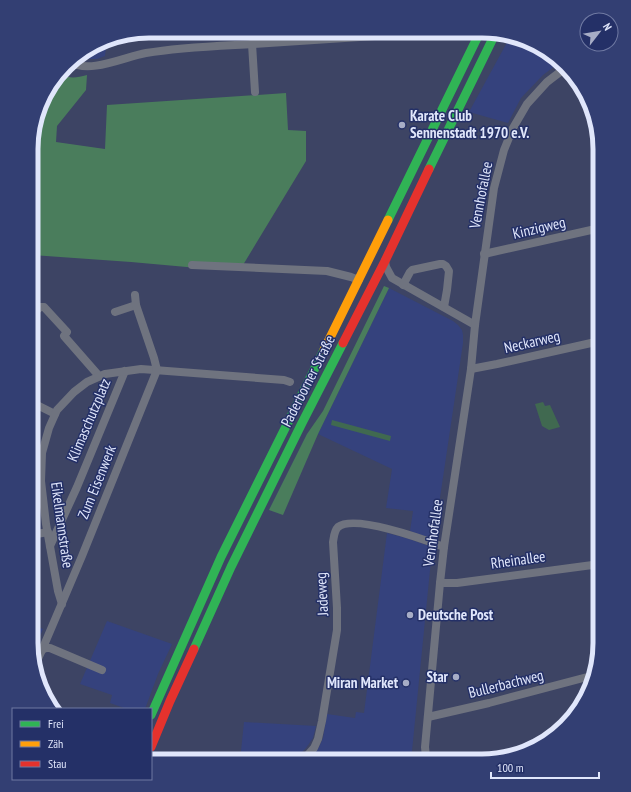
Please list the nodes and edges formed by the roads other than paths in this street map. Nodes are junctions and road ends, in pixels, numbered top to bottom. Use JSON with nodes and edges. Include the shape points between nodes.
{"nodes":[{"id":1,"x":344,"y":38,"type":"edge"},
{"id":2,"x":477,"y":38,"type":"edge"},
{"id":3,"x":493,"y":39,"type":"edge"},
{"id":4,"x":252,"y":44,"type":"junction"},
{"id":5,"x":77,"y":65,"type":"edge"},
{"id":6,"x":561,"y":72,"type":"edge"},
{"id":7,"x":255,"y":92,"type":"dead end"},
{"id":8,"x":593,"y":230,"type":"edge"},
{"id":9,"x":484,"y":254,"type":"junction"},
{"id":10,"x":385,"y":261,"type":"junction"},
{"id":11,"x":192,"y":265,"type":"dead end"},
{"id":12,"x":359,"y":280,"type":"junction"},
{"id":13,"x":403,"y":285,"type":"junction"},
{"id":14,"x":135,"y":295,"type":"dead end"},
{"id":15,"x":136,"y":305,"type":"junction"},
{"id":16,"x":444,"y":307,"type":"junction"},
{"id":17,"x":38,"y":309,"type":"edge"},
{"id":18,"x":115,"y":312,"type":"dead end"},
{"id":19,"x":475,"y":324,"type":"junction"},
{"id":20,"x":593,"y":343,"type":"edge"},
{"id":21,"x":471,"y":369,"type":"junction"},
{"id":22,"x":158,"y":370,"type":"junction"},
{"id":23,"x":125,"y":371,"type":"junction"},
{"id":24,"x":99,"y":376,"type":"junction"},
{"id":25,"x":290,"y":382,"type":"dead end"},
{"id":26,"x":38,"y":405,"type":"edge"},
{"id":27,"x":55,"y":414,"type":"junction"},
{"id":28,"x":38,"y":470,"type":"edge"},
{"id":29,"x":41,"y":470,"type":"junction"},
{"id":30,"x":48,"y":532,"type":"junction"},
{"id":31,"x":38,"y":534,"type":"edge"},
{"id":32,"x":50,"y":546,"type":"junction"},
{"id":33,"x":444,"y":547,"type":"junction"},
{"id":34,"x":593,"y":565,"type":"edge"},
{"id":35,"x":440,"y":583,"type":"junction"},
{"id":36,"x":62,"y":604,"type":"junction"},
{"id":37,"x":42,"y":650,"type":"junction"},
{"id":38,"x":39,"y":657,"type":"edge"},
{"id":39,"x":102,"y":670,"type":"dead end"},
{"id":40,"x":588,"y":677,"type":"edge"},
{"id":41,"x":152,"y":713,"type":"edge"},
{"id":42,"x":428,"y":717,"type":"junction"},
{"id":43,"x":152,"y":745,"type":"edge"},
{"id":44,"x":424,"y":747,"type":"junction"},
{"id":45,"x":309,"y":754,"type":"edge"},
{"id":46,"x":422,"y":754,"type":"edge"},
{"id":47,"x":425,"y":754,"type":"edge"}],
"edges":[{"from":1,"to":4,"type":"street"},
{"from":2,"to":12,"type":"main road","name":"Paderborner Straße"},
{"from":3,"to":10,"type":"main road","name":"Paderborner Straße"},
{"from":4,"to":5,"type":"street","via":[[147,53],[95,66]]},
{"from":4,"to":7,"type":"street"},
{"from":6,"to":9,"type":"street","name":"Vennhofallee","via":[[531,99],[513,128],[494,188]]},
{"from":8,"to":9,"type":"street","name":"Kinzigweg"},
{"from":9,"to":19,"type":"street","name":"Vennhofallee"},
{"from":10,"to":13,"type":"street","via":[[392,278]]},
{"from":10,"to":43,"type":"main road","name":"Paderborner Straße","via":[[238,554]]},
{"from":11,"to":12,"type":"street","via":[[327,271]]},
{"from":12,"to":41,"type":"main road","name":"Paderborner Straße","via":[[221,557]]},
{"from":13,"to":16,"type":"street"},
{"from":13,"to":16,"type":"street","via":[[412,270],[443,264],[449,271]]},
{"from":14,"to":15,"type":"street"},
{"from":15,"to":18,"type":"street"},
{"from":15,"to":22,"type":"street"},
{"from":16,"to":19,"type":"street"},
{"from":17,"to":24,"type":"street","via":[[44,307],[67,332],[64,336]]},
{"from":19,"to":21,"type":"street","name":"Vennhofallee"},
{"from":20,"to":21,"type":"street","name":"Neckarweg"},
{"from":21,"to":33,"type":"street","name":"Vennhofallee"},
{"from":22,"to":23,"type":"street","name":"Eikelmannstraße"},
{"from":22,"to":25,"type":"street","name":"Eikelmannstraße"},
{"from":22,"to":36,"type":"street","name":"Zum Eisenwerk"},
{"from":23,"to":24,"type":"street","name":"Eikelmannstraße"},
{"from":23,"to":32,"type":"street","name":"Klimaschutzplatz"},
{"from":24,"to":27,"type":"street","name":"Eikelmannstraße","via":[[74,392]]},
{"from":26,"to":27,"type":"street"},
{"from":27,"to":29,"type":"street","name":"Eikelmannstraße","via":[[42,454]]},
{"from":28,"to":29,"type":"street"},
{"from":29,"to":30,"type":"street","name":"Eikelmannstraße"},
{"from":30,"to":31,"type":"street"},
{"from":30,"to":32,"type":"street","name":"Eikelmannstraße"},
{"from":32,"to":36,"type":"street","name":"Eikelmannstraße"},
{"from":33,"to":35,"type":"street","name":"Vennhofallee"},
{"from":33,"to":45,"type":"street","name":"Jadeweg","via":[[411,534],[380,527],[344,525],[335,532],[333,542],[337,630],[318,739]]},
{"from":34,"to":35,"type":"street","name":"Rheinallee","via":[[457,584]]},
{"from":35,"to":42,"type":"street","name":"Vennhofallee"},
{"from":36,"to":37,"type":"street"},
{"from":37,"to":38,"type":"street"},
{"from":37,"to":39,"type":"street","via":[[50,648]]},
{"from":40,"to":42,"type":"street","name":"Bullerbachweg"},
{"from":42,"to":44,"type":"street","name":"Vennhofallee"},
{"from":44,"to":46,"type":"street"},
{"from":44,"to":47,"type":"street"}]}
